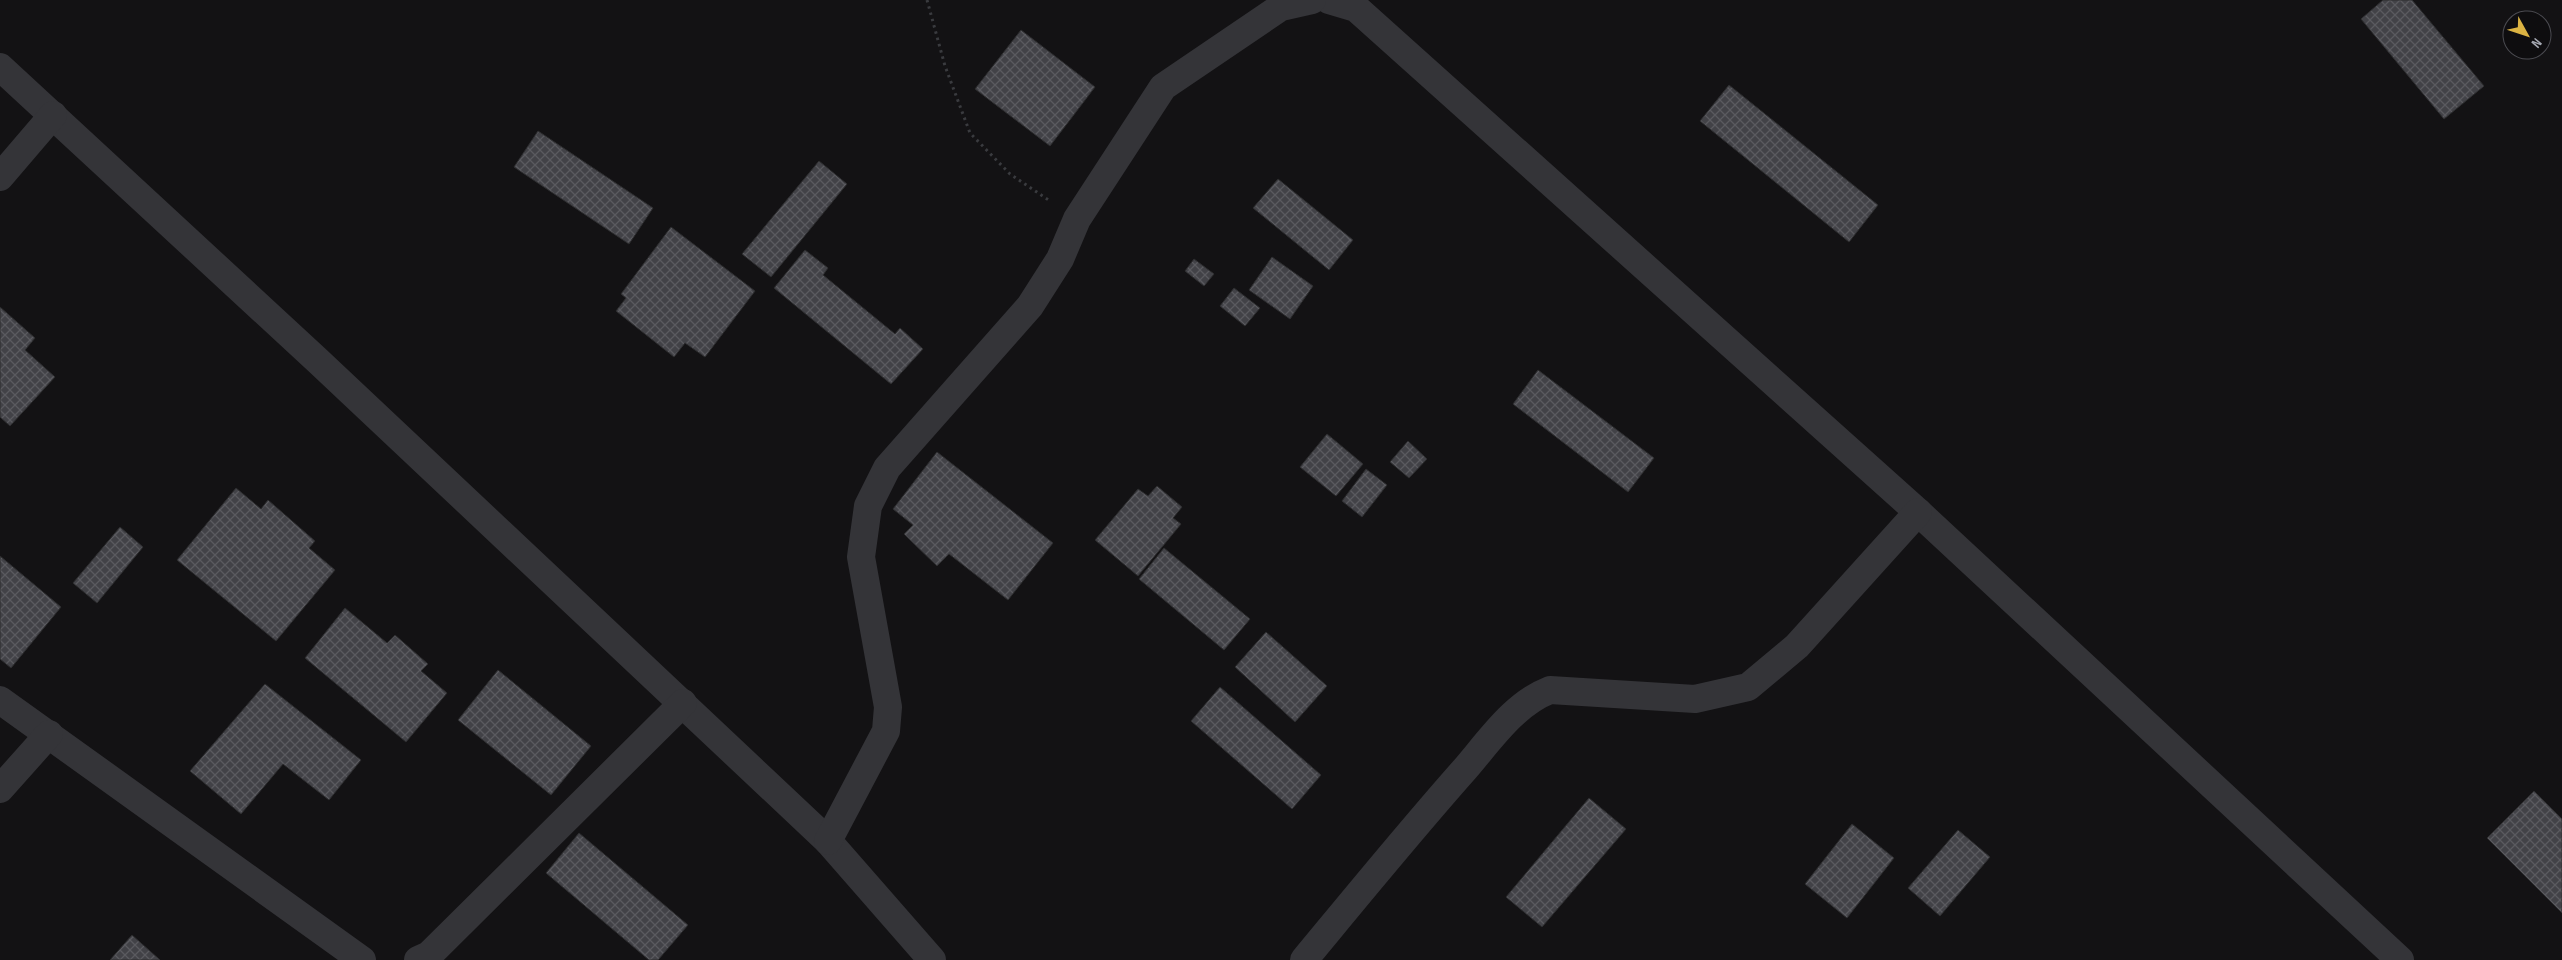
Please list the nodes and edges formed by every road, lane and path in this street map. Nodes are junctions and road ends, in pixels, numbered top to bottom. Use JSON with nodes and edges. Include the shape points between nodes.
{"nodes":[{"id":1,"x":928,"y":0,"type":"edge"},
{"id":2,"x":1312,"y":0,"type":"edge"},
{"id":3,"x":1328,"y":0,"type":"edge"},
{"id":4,"x":0,"y":66,"type":"edge"},
{"id":5,"x":53,"y":115,"type":"junction"},
{"id":6,"x":0,"y":177,"type":"edge"},
{"id":7,"x":1078,"y":219,"type":"junction"},
{"id":8,"x":1918,"y":512,"type":"junction"},
{"id":9,"x":0,"y":700,"type":"edge"},
{"id":10,"x":683,"y":703,"type":"junction"},
{"id":11,"x":49,"y":734,"type":"junction"},
{"id":12,"x":0,"y":789,"type":"edge"},
{"id":13,"x":828,"y":841,"type":"junction"},
{"id":14,"x":362,"y":960,"type":"edge"},
{"id":15,"x":418,"y":960,"type":"edge"},
{"id":16,"x":932,"y":960,"type":"edge"},
{"id":17,"x":1304,"y":960,"type":"edge"},
{"id":18,"x":2400,"y":960,"type":"edge"}],
"edges":[{"from":1,"to":7,"type":"path","via":[[945,66],[970,134],[1010,174]]},
{"from":2,"to":7,"type":"street","via":[[1281,7],[1163,87]]},
{"from":3,"to":8,"type":"street","via":[[1356,8]]},
{"from":4,"to":5,"type":"street"},
{"from":5,"to":6,"type":"street"},
{"from":5,"to":10,"type":"street"},
{"from":7,"to":13,"type":"street","via":[[1060,259],[1030,306],[887,468],[868,506],[861,557],[888,707],[886,731]]},
{"from":8,"to":17,"type":"street","via":[[1797,646],[1748,687],[1695,699],[1550,690],[1518,709]]},
{"from":8,"to":18,"type":"street"},
{"from":9,"to":11,"type":"street"},
{"from":10,"to":13,"type":"street"},
{"from":10,"to":15,"type":"street","via":[[430,956]]},
{"from":11,"to":12,"type":"street"},
{"from":11,"to":14,"type":"street"},
{"from":13,"to":16,"type":"street"}]}
